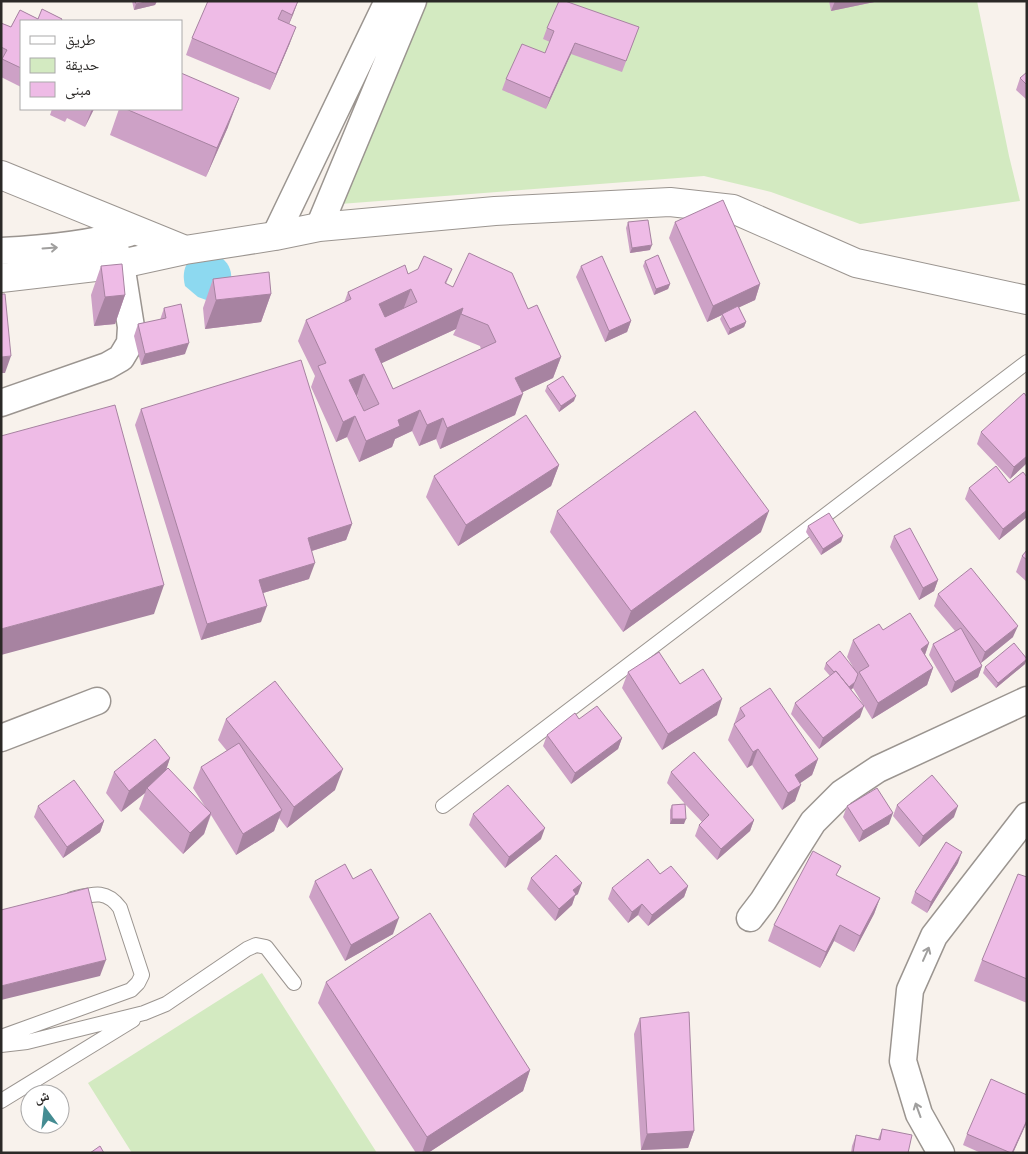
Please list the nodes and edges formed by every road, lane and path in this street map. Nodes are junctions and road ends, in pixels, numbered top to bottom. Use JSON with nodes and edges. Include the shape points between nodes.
{"nodes":[{"id":1,"x":388,"y":1,"type":"edge"},
{"id":2,"x":413,"y":1,"type":"edge"},
{"id":3,"x":1,"y":175,"type":"edge"},
{"id":4,"x":320,"y":226,"type":"junction"},
{"id":5,"x":138,"y":231,"type":"junction"},
{"id":6,"x":275,"y":236,"type":"junction"},
{"id":7,"x":111,"y":238,"type":"junction"},
{"id":8,"x":185,"y":250,"type":"junction"},
{"id":9,"x":1,"y":251,"type":"edge"},
{"id":10,"x":121,"y":264,"type":"junction"},
{"id":11,"x":1,"y":278,"type":"edge"},
{"id":12,"x":1027,"y":300,"type":"edge"},
{"id":13,"x":1027,"y":362,"type":"edge"},
{"id":14,"x":1,"y":404,"type":"edge"},
{"id":15,"x":97,"y":700,"type":"dead end"},
{"id":16,"x":1027,"y":700,"type":"edge"},
{"id":17,"x":1,"y":738,"type":"edge"},
{"id":18,"x":443,"y":806,"type":"dead end"},
{"id":19,"x":1027,"y":816,"type":"edge"},
{"id":20,"x":57,"y":902,"type":"edge"},
{"id":21,"x":750,"y":918,"type":"dead end"},
{"id":22,"x":294,"y":983,"type":"dead end"},
{"id":23,"x":144,"y":1013,"type":"junction"},
{"id":24,"x":1,"y":1037,"type":"edge"},
{"id":25,"x":1,"y":1045,"type":"edge"},
{"id":26,"x":1,"y":1101,"type":"edge"},
{"id":27,"x":941,"y":1153,"type":"edge"}],
"edges":[{"from":1,"to":6,"type":"street"},
{"from":2,"to":4,"type":"street"},
{"from":3,"to":5,"type":"street"},
{"from":4,"to":6,"type":"street"},
{"from":4,"to":12,"type":"street","via":[[495,211],[670,202],[733,209],[856,263]]},
{"from":5,"to":7,"type":"street"},
{"from":5,"to":8,"type":"street"},
{"from":6,"to":8,"type":"street"},
{"from":9,"to":7,"type":"street","one_way":true,"via":[[61,247]]},
{"from":7,"to":10,"type":"street"},
{"from":8,"to":10,"type":"street"},
{"from":10,"to":11,"type":"street"},
{"from":10,"to":14,"type":"street","via":[[131,327],[130,342],[121,358]]},
{"from":13,"to":18,"type":"lane"},
{"from":15,"to":17,"type":"street"},
{"from":16,"to":21,"type":"street","via":[[878,769],[842,793],[813,822]]},
{"from":27,"to":19,"type":"street","one_way":true,"via":[[919,1114],[903,1061],[910,990],[934,936]]},
{"from":20,"to":24,"type":"lane","via":[[94,894],[114,900],[120,908],[142,975],[131,990]]},
{"from":22,"to":23,"type":"lane","via":[[266,947],[256,945],[166,1004]]},
{"from":23,"to":25,"type":"lane","via":[[27,1042]]},
{"from":23,"to":26,"type":"lane"}]}
